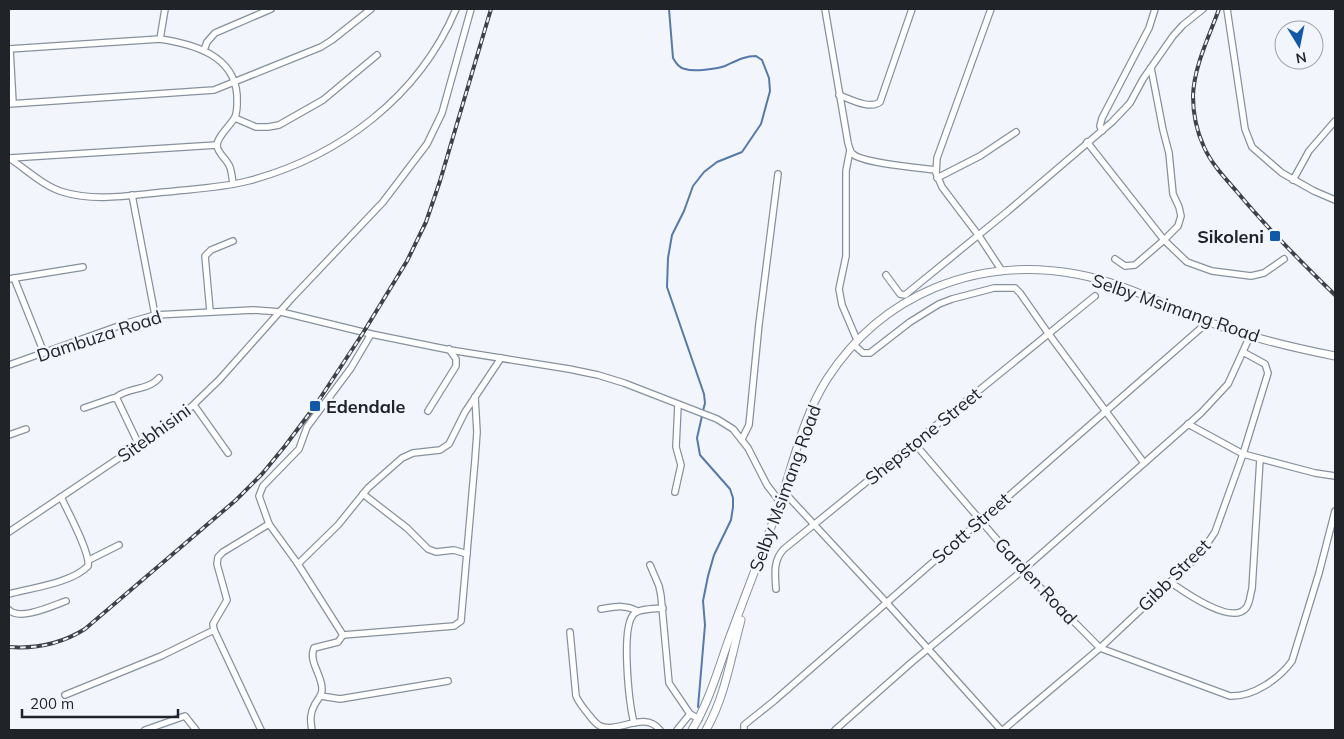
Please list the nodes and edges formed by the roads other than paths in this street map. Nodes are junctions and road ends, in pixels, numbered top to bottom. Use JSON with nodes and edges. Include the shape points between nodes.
{"nodes":[{"id":1,"x":165,"y":9,"type":"edge"},
{"id":2,"x":271,"y":9,"type":"edge"},
{"id":3,"x":371,"y":9,"type":"edge"},
{"id":4,"x":456,"y":9,"type":"edge"},
{"id":5,"x":471,"y":9,"type":"edge"},
{"id":6,"x":825,"y":9,"type":"edge"},
{"id":7,"x":912,"y":9,"type":"edge"},
{"id":8,"x":991,"y":9,"type":"edge"},
{"id":9,"x":1155,"y":9,"type":"edge"},
{"id":10,"x":1203,"y":9,"type":"edge"},
{"id":11,"x":1228,"y":9,"type":"edge"},
{"id":12,"x":160,"y":39,"type":"junction"},
{"id":13,"x":9,"y":49,"type":"edge"},
{"id":14,"x":204,"y":50,"type":"junction"},
{"id":15,"x":377,"y":56,"type":"dead end"},
{"id":16,"x":1151,"y":68,"type":"junction"},
{"id":17,"x":235,"y":82,"type":"junction"},
{"id":18,"x":839,"y":96,"type":"junction"},
{"id":19,"x":11,"y":104,"type":"edge"},
{"id":20,"x":235,"y":118,"type":"junction"},
{"id":21,"x":1335,"y":121,"type":"edge"},
{"id":22,"x":1102,"y":130,"type":"junction"},
{"id":23,"x":1016,"y":132,"type":"dead end"},
{"id":24,"x":1087,"y":142,"type":"junction"},
{"id":25,"x":217,"y":145,"type":"junction"},
{"id":26,"x":850,"y":150,"type":"junction"},
{"id":27,"x":9,"y":158,"type":"edge"},
{"id":28,"x":936,"y":170,"type":"junction"},
{"id":29,"x":778,"y":174,"type":"dead end"},
{"id":30,"x":938,"y":178,"type":"junction"},
{"id":31,"x":1293,"y":180,"type":"junction"},
{"id":32,"x":233,"y":184,"type":"junction"},
{"id":33,"x":132,"y":195,"type":"junction"},
{"id":34,"x":1335,"y":200,"type":"edge"},
{"id":35,"x":979,"y":236,"type":"junction"},
{"id":36,"x":1164,"y":240,"type":"junction"},
{"id":37,"x":233,"y":241,"type":"dead end"},
{"id":38,"x":1115,"y":259,"type":"dead end"},
{"id":39,"x":1284,"y":259,"type":"dead end"},
{"id":40,"x":83,"y":267,"type":"dead end"},
{"id":41,"x":1002,"y":271,"type":"junction"},
{"id":42,"x":886,"y":275,"type":"dead end"},
{"id":43,"x":11,"y":278,"type":"edge"},
{"id":44,"x":927,"y":279,"type":"junction"},
{"id":45,"x":932,"y":288,"type":"junction"},
{"id":46,"x":1095,"y":296,"type":"dead end"},
{"id":47,"x":210,"y":311,"type":"junction"},
{"id":48,"x":281,"y":312,"type":"junction"},
{"id":49,"x":155,"y":315,"type":"junction"},
{"id":50,"x":1201,"y":328,"type":"dead end"},
{"id":51,"x":1048,"y":333,"type":"junction"},
{"id":52,"x":371,"y":334,"type":"junction"},
{"id":53,"x":1250,"y":336,"type":"junction"},
{"id":54,"x":856,"y":343,"type":"junction"},
{"id":55,"x":448,"y":349,"type":"junction"},
{"id":56,"x":1243,"y":352,"type":"junction"},
{"id":57,"x":44,"y":353,"type":"junction"},
{"id":58,"x":1335,"y":356,"type":"edge"},
{"id":59,"x":501,"y":358,"type":"junction"},
{"id":60,"x":9,"y":365,"type":"edge"},
{"id":61,"x":159,"y":378,"type":"dead end"},
{"id":62,"x":474,"y":397,"type":"junction"},
{"id":63,"x":115,"y":398,"type":"junction"},
{"id":64,"x":194,"y":405,"type":"junction"},
{"id":65,"x":678,"y":405,"type":"junction"},
{"id":66,"x":84,"y":408,"type":"dead end"},
{"id":67,"x":428,"y":411,"type":"dead end"},
{"id":68,"x":1106,"y":411,"type":"junction"},
{"id":69,"x":1188,"y":424,"type":"junction"},
{"id":70,"x":26,"y":429,"type":"dead end"},
{"id":71,"x":9,"y":435,"type":"edge"},
{"id":72,"x":742,"y":438,"type":"junction"},
{"id":73,"x":915,"y":444,"type":"junction"},
{"id":74,"x":139,"y":445,"type":"junction"},
{"id":75,"x":228,"y":453,"type":"dead end"},
{"id":76,"x":1243,"y":454,"type":"junction"},
{"id":77,"x":1260,"y":459,"type":"junction"},
{"id":78,"x":1144,"y":463,"type":"junction"},
{"id":79,"x":1335,"y":476,"type":"edge"},
{"id":80,"x":783,"y":491,"type":"junction"},
{"id":81,"x":676,"y":492,"type":"dead end"},
{"id":82,"x":362,"y":494,"type":"junction"},
{"id":83,"x":61,"y":497,"type":"junction"},
{"id":84,"x":780,"y":502,"type":"junction"},
{"id":85,"x":1335,"y":511,"type":"edge"},
{"id":86,"x":980,"y":519,"type":"junction"},
{"id":87,"x":269,"y":524,"type":"junction"},
{"id":88,"x":815,"y":524,"type":"junction"},
{"id":89,"x":9,"y":532,"type":"edge"},
{"id":90,"x":119,"y":545,"type":"dead end"},
{"id":91,"x":467,"y":554,"type":"junction"},
{"id":92,"x":89,"y":560,"type":"junction"},
{"id":93,"x":298,"y":564,"type":"junction"},
{"id":94,"x":650,"y":565,"type":"dead end"},
{"id":95,"x":1023,"y":570,"type":"junction"},
{"id":96,"x":1170,"y":582,"type":"junction"},
{"id":97,"x":749,"y":589,"type":"junction"},
{"id":98,"x":776,"y":589,"type":"dead end"},
{"id":99,"x":9,"y":594,"type":"edge"},
{"id":100,"x":66,"y":601,"type":"dead end"},
{"id":101,"x":886,"y":602,"type":"junction"},
{"id":102,"x":663,"y":608,"type":"junction"},
{"id":103,"x":601,"y":609,"type":"dead end"},
{"id":104,"x":9,"y":610,"type":"edge"},
{"id":105,"x":637,"y":611,"type":"junction"},
{"id":106,"x":214,"y":630,"type":"junction"},
{"id":107,"x":570,"y":632,"type":"dead end"},
{"id":108,"x":343,"y":635,"type":"junction"},
{"id":109,"x":1100,"y":648,"type":"junction"},
{"id":110,"x":928,"y":649,"type":"junction"},
{"id":111,"x":448,"y":681,"type":"dead end"},
{"id":112,"x":65,"y":695,"type":"dead end"},
{"id":113,"x":321,"y":696,"type":"junction"},
{"id":114,"x":690,"y":714,"type":"junction"},
{"id":115,"x":699,"y":719,"type":"junction"},
{"id":116,"x":634,"y":723,"type":"junction"},
{"id":117,"x":145,"y":730,"type":"edge"},
{"id":118,"x":196,"y":730,"type":"edge"},
{"id":119,"x":262,"y":730,"type":"edge"},
{"id":120,"x":312,"y":730,"type":"edge"},
{"id":121,"x":660,"y":730,"type":"edge"},
{"id":122,"x":677,"y":730,"type":"edge"},
{"id":123,"x":692,"y":730,"type":"edge"},
{"id":124,"x":706,"y":730,"type":"edge"},
{"id":125,"x":744,"y":730,"type":"edge"},
{"id":126,"x":835,"y":730,"type":"edge"},
{"id":127,"x":1002,"y":730,"type":"edge"}],
"edges":[{"from":1,"to":12,"type":"street"},
{"from":2,"to":14,"type":"street","via":[[215,32]]},
{"from":3,"to":17,"type":"street","via":[[321,47]]},
{"from":4,"to":32,"type":"street","via":[[442,38],[418,72],[369,123],[335,146],[296,165]]},
{"from":5,"to":48,"type":"street","name":"Sitebhisini","via":[[442,114],[427,144],[383,202]]},
{"from":6,"to":18,"type":"street"},
{"from":7,"to":18,"type":"street","via":[[880,102],[870,105]]},
{"from":8,"to":28,"type":"street","via":[[939,153]]},
{"from":9,"to":22,"type":"street","via":[[1149,28],[1102,118]]},
{"from":10,"to":16,"type":"street","via":[[1176,33]]},
{"from":11,"to":31,"type":"street","via":[[1246,136],[1252,147]]},
{"from":12,"to":13,"type":"street"},
{"from":12,"to":14,"type":"street"},
{"from":13,"to":19,"type":"street"},
{"from":14,"to":17,"type":"street","via":[[221,62]]},
{"from":15,"to":20,"type":"street","via":[[323,100],[279,125],[256,127]]},
{"from":16,"to":22,"type":"street","via":[[1130,103]]},
{"from":16,"to":36,"type":"street","via":[[1169,153],[1173,194],[1181,216],[1178,226]]},
{"from":17,"to":19,"type":"street","via":[[200,92]]},
{"from":17,"to":20,"type":"street"},
{"from":18,"to":26,"type":"street"},
{"from":20,"to":25,"type":"street"},
{"from":21,"to":31,"type":"street","via":[[1309,152]]},
{"from":22,"to":24,"type":"street"},
{"from":23,"to":30,"type":"street"},
{"from":24,"to":35,"type":"street"},
{"from":24,"to":36,"type":"street"},
{"from":25,"to":27,"type":"street"},
{"from":25,"to":32,"type":"street","via":[[230,168]]},
{"from":26,"to":28,"type":"street","via":[[854,155],[869,160]]},
{"from":26,"to":54,"type":"street","via":[[846,172],[846,256],[839,289]]},
{"from":27,"to":33,"type":"street","via":[[60,191],[84,196]]},
{"from":28,"to":30,"type":"street"},
{"from":29,"to":72,"type":"street","via":[[749,425]]},
{"from":30,"to":35,"type":"street"},
{"from":31,"to":34,"type":"street"},
{"from":32,"to":33,"type":"street"},
{"from":33,"to":49,"type":"street"},
{"from":35,"to":41,"type":"street"},
{"from":35,"to":44,"type":"street"},
{"from":36,"to":38,"type":"street","via":[[1132,267]]},
{"from":36,"to":39,"type":"street","via":[[1186,262],[1212,271],[1260,275]]},
{"from":37,"to":47,"type":"street","via":[[205,256]]},
{"from":40,"to":43,"type":"street"},
{"from":41,"to":45,"type":"main road","name":"Selby Msimang Road"},
{"from":41,"to":53,"type":"main road","name":"Selby Msimang Road","via":[[1044,270],[1096,278]]},
{"from":42,"to":44,"type":"street","via":[[902,295]]},
{"from":43,"to":57,"type":"street"},
{"from":44,"to":45,"type":"street"},
{"from":45,"to":54,"type":"main road","name":"Selby Msimang Road","via":[[904,303]]},
{"from":46,"to":51,"type":"street","name":"Shepstone Street"},
{"from":47,"to":48,"type":"street","name":"Dambuza Road"},
{"from":47,"to":49,"type":"street","name":"Dambuza Road"},
{"from":48,"to":52,"type":"street","name":"Dambuza Road"},
{"from":48,"to":64,"type":"street","name":"Sitebhisini"},
{"from":49,"to":57,"type":"street","name":"Dambuza Road"},
{"from":50,"to":68,"type":"street","name":"Scott Street"},
{"from":51,"to":54,"type":"street","via":[[1017,289],[1002,287],[939,304],[870,353],[863,353]]},
{"from":51,"to":68,"type":"street"},
{"from":51,"to":73,"type":"street","name":"Shepstone Street"},
{"from":52,"to":55,"type":"street","name":"Dambuza Road"},
{"from":52,"to":87,"type":"street","via":[[351,368],[307,427],[296,452],[259,491]]},
{"from":53,"to":56,"type":"street"},
{"from":53,"to":58,"type":"main road","name":"Selby Msimang Road"},
{"from":54,"to":80,"type":"main road","name":"Selby Msimang Road","via":[[819,394],[803,429]]},
{"from":55,"to":59,"type":"street","name":"Dambuza Road"},
{"from":55,"to":67,"type":"street","via":[[456,360],[456,366]]},
{"from":56,"to":69,"type":"street","via":[[1222,391]]},
{"from":56,"to":76,"type":"street","name":"Gibb Street","via":[[1265,364],[1268,373]]},
{"from":57,"to":60,"type":"street","name":"Dambuza Road"},
{"from":59,"to":62,"type":"street"},
{"from":59,"to":65,"type":"street","name":"Dambuza Road","via":[[598,375]]},
{"from":61,"to":63,"type":"street","via":[[155,383]]},
{"from":62,"to":82,"type":"street","via":[[446,447],[405,456]]},
{"from":62,"to":91,"type":"street","via":[[477,432]]},
{"from":63,"to":66,"type":"street"},
{"from":63,"to":74,"type":"street"},
{"from":64,"to":74,"type":"street","name":"Sitebhisini"},
{"from":64,"to":75,"type":"street"},
{"from":65,"to":72,"type":"street","name":"Dambuza Road","via":[[717,419]]},
{"from":65,"to":81,"type":"street","via":[[676,447],[681,465]]},
{"from":68,"to":78,"type":"street"},
{"from":68,"to":86,"type":"street","name":"Scott Street"},
{"from":69,"to":76,"type":"street"},
{"from":69,"to":78,"type":"street"},
{"from":70,"to":71,"type":"street"},
{"from":72,"to":84,"type":"street"},
{"from":73,"to":86,"type":"street","name":"Garden Road"},
{"from":73,"to":88,"type":"street","name":"Shepstone Street"},
{"from":74,"to":83,"type":"street","name":"Sitebhisini"},
{"from":76,"to":77,"type":"street"},
{"from":76,"to":96,"type":"street","name":"Gibb Street","via":[[1212,538]]},
{"from":77,"to":79,"type":"street"},
{"from":77,"to":96,"type":"street","via":[[1252,589],[1246,608],[1226,613],[1195,599]]},
{"from":78,"to":95,"type":"street"},
{"from":80,"to":84,"type":"main road","name":"Selby Msimang Road"},
{"from":80,"to":88,"type":"street"},
{"from":82,"to":91,"type":"street","via":[[428,549]]},
{"from":82,"to":93,"type":"street","via":[[338,525]]},
{"from":83,"to":89,"type":"street","name":"Sitebhisini"},
{"from":83,"to":92,"type":"street"},
{"from":84,"to":97,"type":"main road","name":"Selby Msimang Road"},
{"from":85,"to":109,"type":"street","via":[[1292,661],[1260,688],[1230,696]]},
{"from":86,"to":95,"type":"street","name":"Garden Road"},
{"from":86,"to":101,"type":"street","name":"Scott Street"},
{"from":87,"to":93,"type":"street"},
{"from":87,"to":106,"type":"street","via":[[218,557],[227,600],[214,621]]},
{"from":88,"to":98,"type":"street","name":"Shepstone Street","via":[[780,553],[776,566]]},
{"from":88,"to":101,"type":"street"},
{"from":90,"to":92,"type":"street"},
{"from":91,"to":108,"type":"street","via":[[462,618],[458,625]]},
{"from":92,"to":99,"type":"street","via":[[86,567],[70,577]]},
{"from":93,"to":108,"type":"street"},
{"from":94,"to":102,"type":"street","via":[[659,586]]},
{"from":95,"to":109,"type":"street","name":"Garden Road"},
{"from":95,"to":110,"type":"street"},
{"from":96,"to":109,"type":"street","name":"Gibb Street"},
{"from":97,"to":115,"type":"main road","name":"Selby Msimang Road"},
{"from":97,"to":124,"type":"main road","name":"Selby Msimang Road","via":[[720,698]]},
{"from":100,"to":104,"type":"street","via":[[24,614],[14,614]]},
{"from":101,"to":110,"type":"street"},
{"from":101,"to":125,"type":"street","name":"Scott Street","via":[[746,722]]},
{"from":102,"to":105,"type":"street"},
{"from":102,"to":114,"type":"street","via":[[669,683]]},
{"from":103,"to":105,"type":"street","via":[[622,606]]},
{"from":105,"to":116,"type":"street","via":[[631,619],[627,637]]},
{"from":106,"to":112,"type":"street","via":[[161,656]]},
{"from":106,"to":119,"type":"street"},
{"from":107,"to":116,"type":"street","via":[[576,696],[580,705],[601,726]]},
{"from":108,"to":113,"type":"street","via":[[336,643],[313,651],[322,685]]},
{"from":109,"to":127,"type":"street","name":"Gibb Street"},
{"from":110,"to":126,"type":"street"},
{"from":110,"to":127,"type":"street"},
{"from":111,"to":113,"type":"street","via":[[340,699]]},
{"from":113,"to":120,"type":"street","via":[[311,714]]},
{"from":114,"to":115,"type":"street"},
{"from":114,"to":122,"type":"street"},
{"from":115,"to":123,"type":"main road","name":"Selby Msimang Road"},
{"from":116,"to":121,"type":"street","via":[[649,723]]},
{"from":117,"to":118,"type":"street","via":[[185,716]]}]}
